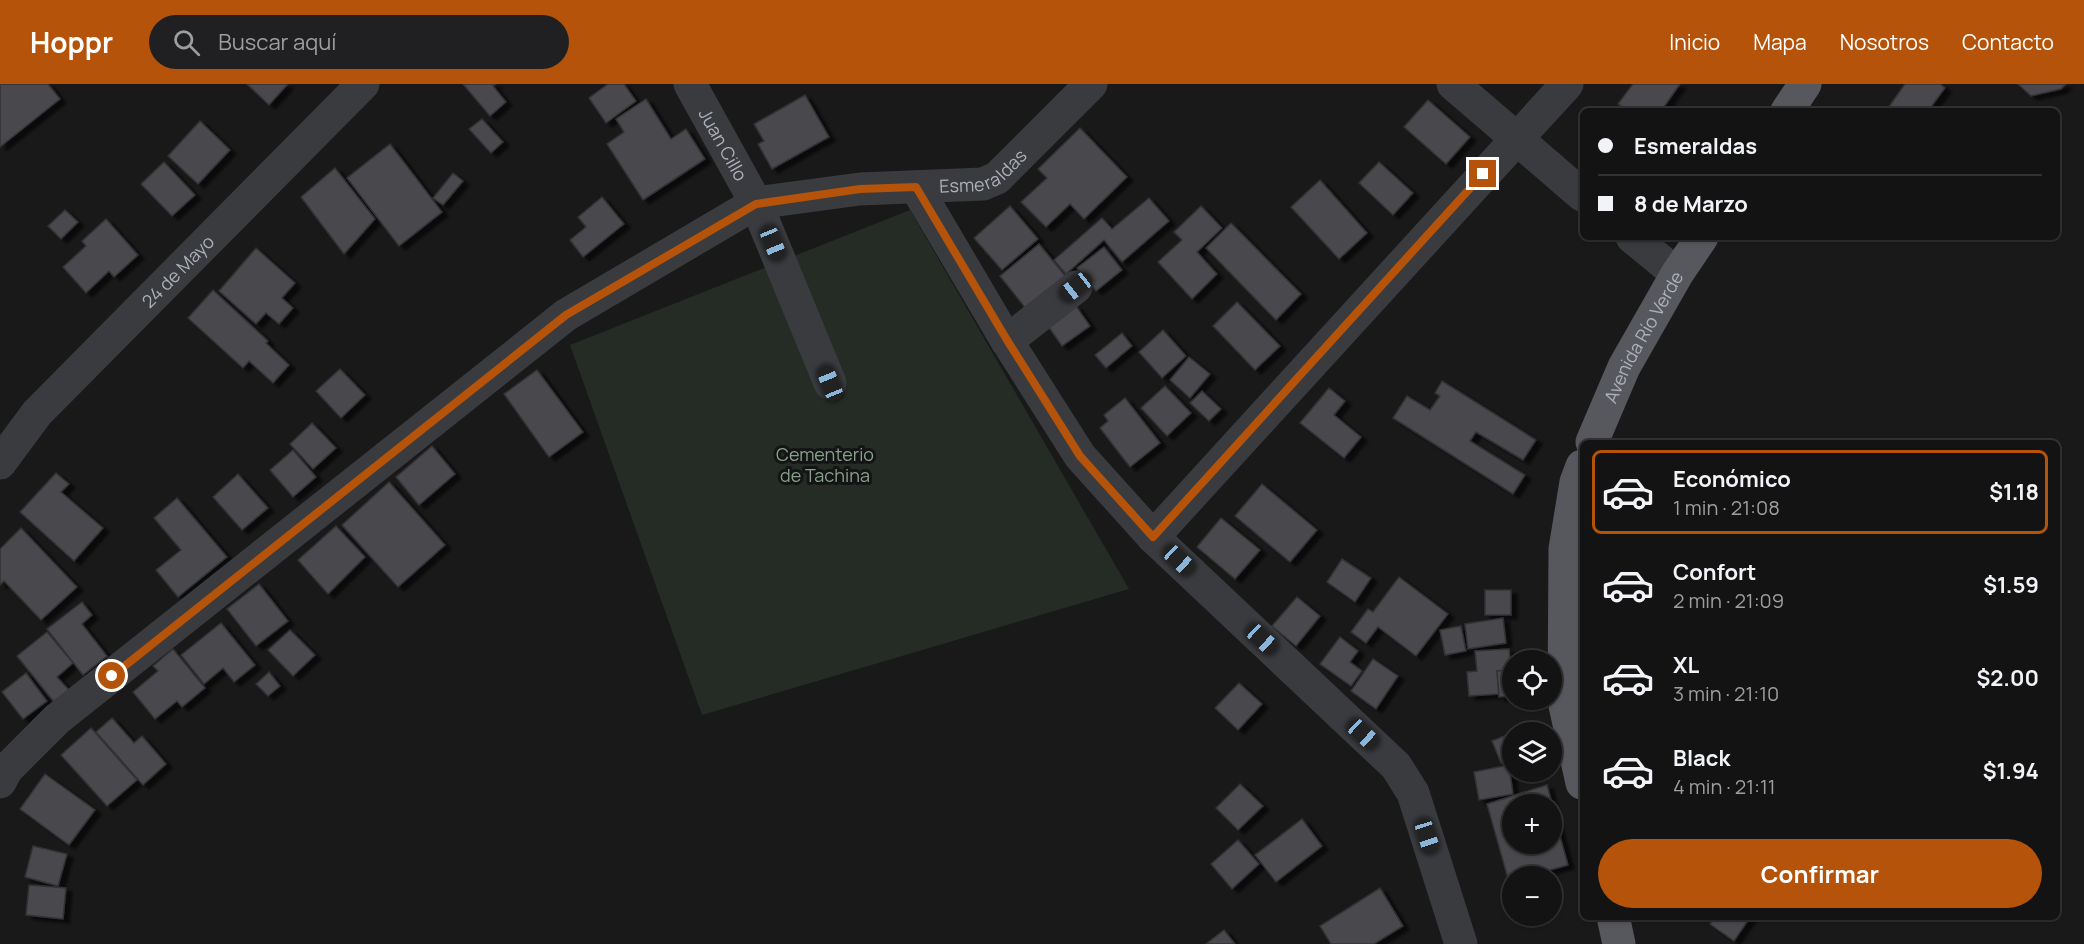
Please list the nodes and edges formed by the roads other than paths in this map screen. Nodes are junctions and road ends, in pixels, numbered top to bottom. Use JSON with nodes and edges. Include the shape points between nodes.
{"nodes":[{"id":1,"x":363,"y":84,"type":"edge"},
{"id":2,"x":690,"y":84,"type":"edge"},
{"id":3,"x":1091,"y":84,"type":"edge"},
{"id":4,"x":1453,"y":84,"type":"edge"},
{"id":5,"x":1567,"y":84,"type":"edge"},
{"id":6,"x":1805,"y":84,"type":"edge"},
{"id":7,"x":1789,"y":108,"type":"edge"},
{"id":8,"x":1515,"y":139,"type":"junction"},
{"id":9,"x":916,"y":187,"type":"junction"},
{"id":10,"x":1580,"y":193,"type":"edge"},
{"id":11,"x":756,"y":204,"type":"junction"},
{"id":12,"x":1636,"y":240,"type":"edge"},
{"id":13,"x":1700,"y":240,"type":"edge"},
{"id":14,"x":1677,"y":274,"type":"junction"},
{"id":15,"x":1076,"y":287,"type":"dead end"},
{"id":16,"x":1007,"y":340,"type":"junction"},
{"id":17,"x":830,"y":383,"type":"dead end"},
{"id":18,"x":1593,"y":440,"type":"edge"},
{"id":19,"x":0,"y":463,"type":"edge"},
{"id":20,"x":1580,"y":471,"type":"edge"},
{"id":21,"x":1153,"y":537,"type":"junction"},
{"id":22,"x":1580,"y":774,"type":"edge"},
{"id":23,"x":0,"y":782,"type":"edge"},
{"id":24,"x":1614,"y":920,"type":"edge"},
{"id":25,"x":1461,"y":944,"type":"edge"},
{"id":26,"x":1619,"y":944,"type":"edge"}],
"edges":[{"from":1,"to":19,"type":"street","name":"24 de Mayo","via":[[36,413]]},
{"from":2,"to":11,"type":"street","name":"Juan Cillo"},
{"from":3,"to":9,"type":"street","name":"Esmeraldas","via":[[997,178],[983,184]]},
{"from":4,"to":8,"type":"street"},
{"from":5,"to":8,"type":"street"},
{"from":6,"to":7,"type":"main road"},
{"from":8,"to":10,"type":"street"},
{"from":8,"to":21,"type":"street"},
{"from":9,"to":11,"type":"street","name":"Esmeraldas","via":[[860,189]]},
{"from":9,"to":16,"type":"street"},
{"from":11,"to":17,"type":"street","name":"Juan Cillo"},
{"from":11,"to":23,"type":"street","name":"Esmeraldas","via":[[566,315],[57,719],[7,769]]},
{"from":12,"to":14,"type":"street"},
{"from":13,"to":14,"type":"main road","name":"Avenida Río Verde"},
{"from":14,"to":18,"type":"main road","name":"Avenida Río Verde","via":[[1624,367]]},
{"from":15,"to":16,"type":"street"},
{"from":16,"to":21,"type":"street","via":[[1080,456]]},
{"from":20,"to":22,"type":"main road","via":[[1565,549],[1564,701]]},
{"from":21,"to":25,"type":"street","via":[[1396,766],[1413,793]]},
{"from":24,"to":26,"type":"main road"}]}
